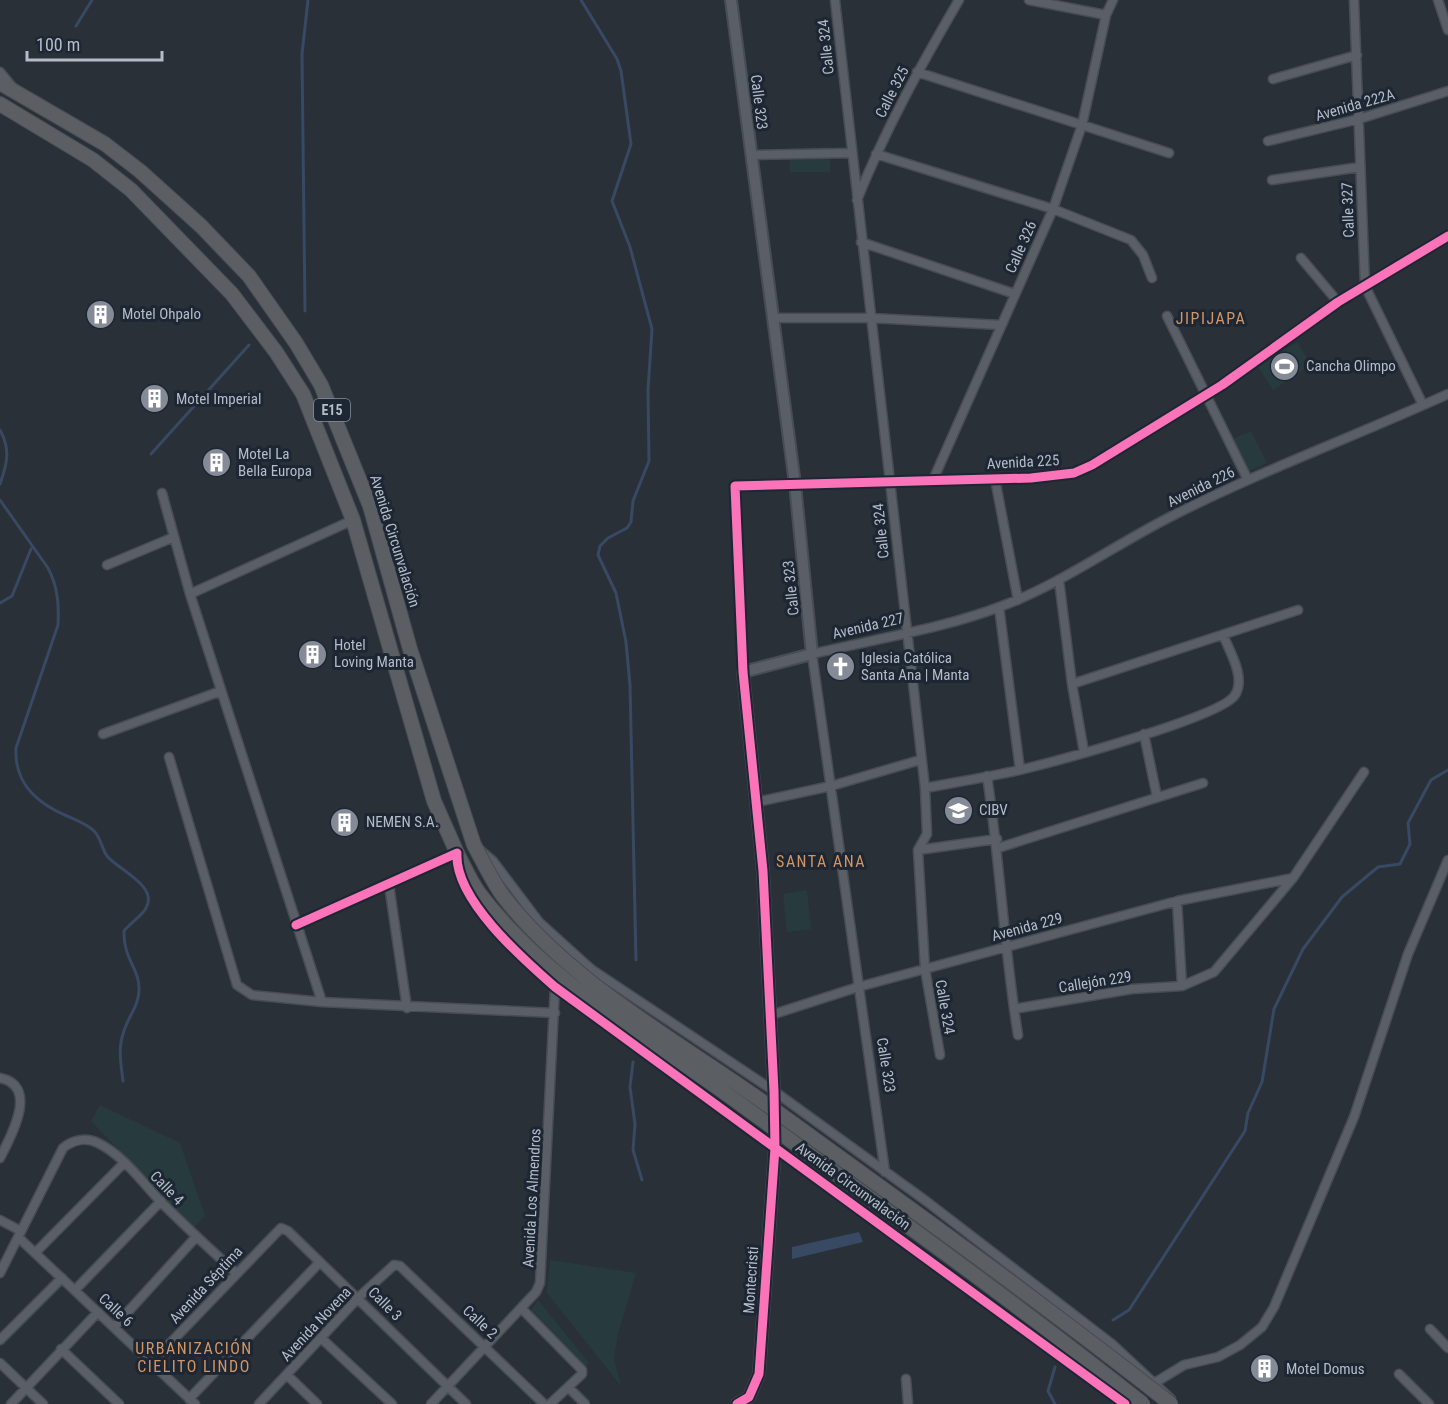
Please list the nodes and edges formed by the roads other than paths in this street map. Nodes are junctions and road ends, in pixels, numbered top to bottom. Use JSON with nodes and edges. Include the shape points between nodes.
{"nodes":[{"id":1,"x":731,"y":0,"type":"edge"},
{"id":2,"x":835,"y":0,"type":"edge"},
{"id":3,"x":959,"y":0,"type":"edge"},
{"id":4,"x":1029,"y":0,"type":"edge"},
{"id":5,"x":1113,"y":0,"type":"edge"},
{"id":6,"x":1354,"y":0,"type":"edge"},
{"id":7,"x":1438,"y":0,"type":"edge"},
{"id":8,"x":1106,"y":15,"type":"junction"},
{"id":9,"x":1448,"y":30,"type":"edge"},
{"id":10,"x":1357,"y":55,"type":"junction"},
{"id":11,"x":0,"y":72,"type":"edge"},
{"id":12,"x":917,"y":72,"type":"junction"},
{"id":13,"x":1274,"y":79,"type":"dead end"},
{"id":14,"x":0,"y":83,"type":"edge"},
{"id":15,"x":1448,"y":91,"type":"edge"},
{"id":16,"x":16,"y":92,"type":"junction"},
{"id":17,"x":2,"y":107,"type":"edge"},
{"id":18,"x":1359,"y":119,"type":"junction"},
{"id":19,"x":1082,"y":125,"type":"junction"},
{"id":20,"x":1268,"y":141,"type":"dead end"},
{"id":21,"x":851,"y":153,"type":"junction"},
{"id":22,"x":1169,"y":153,"type":"dead end"},
{"id":23,"x":876,"y":154,"type":"junction"},
{"id":24,"x":751,"y":155,"type":"junction"},
{"id":25,"x":1360,"y":167,"type":"junction"},
{"id":26,"x":1272,"y":180,"type":"dead end"},
{"id":27,"x":857,"y":201,"type":"junction"},
{"id":28,"x":1053,"y":209,"type":"junction"},
{"id":29,"x":1448,"y":236,"type":"edge"},
{"id":30,"x":861,"y":242,"type":"junction"},
{"id":31,"x":1300,"y":258,"type":"dead end"},
{"id":32,"x":1152,"y":278,"type":"dead end"},
{"id":33,"x":1365,"y":286,"type":"junction"},
{"id":34,"x":1015,"y":294,"type":"junction"},
{"id":35,"x":1338,"y":302,"type":"junction"},
{"id":36,"x":1167,"y":316,"type":"dead end"},
{"id":37,"x":773,"y":318,"type":"junction"},
{"id":38,"x":871,"y":318,"type":"junction"},
{"id":39,"x":1001,"y":325,"type":"junction"},
{"id":40,"x":1207,"y":394,"type":"junction"},
{"id":41,"x":1448,"y":394,"type":"edge"},
{"id":42,"x":1423,"y":405,"type":"junction"},
{"id":43,"x":995,"y":479,"type":"junction"},
{"id":44,"x":933,"y":480,"type":"junction"},
{"id":45,"x":1248,"y":480,"type":"junction"},
{"id":46,"x":889,"y":481,"type":"junction"},
{"id":47,"x":795,"y":484,"type":"junction"},
{"id":48,"x":162,"y":494,"type":"dead end"},
{"id":49,"x":353,"y":520,"type":"junction"},
{"id":50,"x":174,"y":537,"type":"junction"},
{"id":51,"x":379,"y":538,"type":"junction"},
{"id":52,"x":361,"y":545,"type":"junction"},
{"id":53,"x":107,"y":565,"type":"dead end"},
{"id":54,"x":1059,"y":580,"type":"junction"},
{"id":55,"x":190,"y":594,"type":"junction"},
{"id":56,"x":1018,"y":600,"type":"junction"},
{"id":57,"x":999,"y":607,"type":"junction"},
{"id":58,"x":1298,"y":610,"type":"dead end"},
{"id":59,"x":906,"y":633,"type":"junction"},
{"id":60,"x":1223,"y":635,"type":"junction"},
{"id":61,"x":812,"y":654,"type":"junction"},
{"id":62,"x":743,"y":672,"type":"junction"},
{"id":63,"x":1072,"y":684,"type":"junction"},
{"id":64,"x":221,"y":691,"type":"junction"},
{"id":65,"x":103,"y":734,"type":"dead end"},
{"id":66,"x":1144,"y":734,"type":"junction"},
{"id":67,"x":1084,"y":752,"type":"junction"},
{"id":68,"x":169,"y":757,"type":"dead end"},
{"id":69,"x":920,"y":760,"type":"junction"},
{"id":70,"x":1020,"y":770,"type":"junction"},
{"id":71,"x":1364,"y":772,"type":"dead end"},
{"id":72,"x":987,"y":776,"type":"junction"},
{"id":73,"x":1203,"y":783,"type":"dead end"},
{"id":74,"x":831,"y":786,"type":"junction"},
{"id":75,"x":925,"y":788,"type":"junction"},
{"id":76,"x":1157,"y":797,"type":"junction"},
{"id":77,"x":757,"y":802,"type":"junction"},
{"id":78,"x":997,"y":843,"type":"junction"},
{"id":79,"x":474,"y":845,"type":"junction"},
{"id":80,"x":918,"y":850,"type":"junction"},
{"id":81,"x":457,"y":853,"type":"junction"},
{"id":82,"x":1448,"y":860,"type":"edge"},
{"id":83,"x":1293,"y":878,"type":"junction"},
{"id":84,"x":389,"y":885,"type":"junction"},
{"id":85,"x":1177,"y":901,"type":"junction"},
{"id":86,"x":296,"y":925,"type":"junction"},
{"id":87,"x":1006,"y":947,"type":"junction"},
{"id":88,"x":925,"y":969,"type":"junction"},
{"id":89,"x":1182,"y":986,"type":"junction"},
{"id":90,"x":555,"y":987,"type":"junction"},
{"id":91,"x":858,"y":987,"type":"junction"},
{"id":92,"x":322,"y":1002,"type":"junction"},
{"id":93,"x":407,"y":1008,"type":"junction"},
{"id":94,"x":1014,"y":1010,"type":"junction"},
{"id":95,"x":555,"y":1013,"type":"junction"},
{"id":96,"x":771,"y":1015,"type":"junction"},
{"id":97,"x":1018,"y":1035,"type":"dead end"},
{"id":98,"x":940,"y":1055,"type":"dead end"},
{"id":99,"x":0,"y":1078,"type":"edge"},
{"id":100,"x":774,"y":1091,"type":"junction"},
{"id":101,"x":775,"y":1148,"type":"junction"},
{"id":102,"x":0,"y":1158,"type":"edge"},
{"id":103,"x":124,"y":1163,"type":"junction"},
{"id":104,"x":885,"y":1172,"type":"junction"},
{"id":105,"x":161,"y":1201,"type":"junction"},
{"id":106,"x":0,"y":1220,"type":"edge"},
{"id":107,"x":281,"y":1228,"type":"joint"},
{"id":108,"x":19,"y":1234,"type":"junction"},
{"id":109,"x":196,"y":1237,"type":"junction"},
{"id":110,"x":36,"y":1252,"type":"junction"},
{"id":111,"x":320,"y":1262,"type":"junction"},
{"id":112,"x":394,"y":1264,"type":"joint"},
{"id":113,"x":0,"y":1273,"type":"edge"},
{"id":114,"x":236,"y":1273,"type":"junction"},
{"id":115,"x":62,"y":1278,"type":"junction"},
{"id":116,"x":75,"y":1290,"type":"junction"},
{"id":117,"x":359,"y":1297,"type":"junction"},
{"id":118,"x":521,"y":1308,"type":"junction"},
{"id":119,"x":98,"y":1312,"type":"junction"},
{"id":120,"x":115,"y":1326,"type":"junction"},
{"id":121,"x":1430,"y":1329,"type":"dead end"},
{"id":122,"x":321,"y":1338,"type":"junction"},
{"id":123,"x":0,"y":1341,"type":"edge"},
{"id":124,"x":486,"y":1346,"type":"junction"},
{"id":125,"x":1448,"y":1348,"type":"edge"},
{"id":126,"x":62,"y":1349,"type":"junction"},
{"id":127,"x":152,"y":1362,"type":"junction"},
{"id":128,"x":0,"y":1363,"type":"edge"},
{"id":129,"x":1399,"y":1374,"type":"dead end"},
{"id":130,"x":287,"y":1375,"type":"junction"},
{"id":131,"x":906,"y":1378,"type":"dead end"},
{"id":132,"x":1156,"y":1382,"type":"junction"},
{"id":133,"x":448,"y":1386,"type":"junction"},
{"id":134,"x":568,"y":1387,"type":"junction"},
{"id":135,"x":26,"y":1388,"type":"junction"},
{"id":136,"x":192,"y":1401,"type":"edge"},
{"id":137,"x":749,"y":1401,"type":"edge"},
{"id":138,"x":11,"y":1404,"type":"edge"},
{"id":139,"x":43,"y":1404,"type":"edge"},
{"id":140,"x":119,"y":1404,"type":"edge"},
{"id":141,"x":259,"y":1404,"type":"edge"},
{"id":142,"x":317,"y":1404,"type":"edge"},
{"id":143,"x":392,"y":1404,"type":"edge"},
{"id":144,"x":431,"y":1404,"type":"edge"},
{"id":145,"x":466,"y":1404,"type":"edge"},
{"id":146,"x":544,"y":1404,"type":"edge"},
{"id":147,"x":550,"y":1404,"type":"edge"},
{"id":148,"x":585,"y":1404,"type":"edge"},
{"id":149,"x":737,"y":1404,"type":"edge"},
{"id":150,"x":908,"y":1404,"type":"edge"},
{"id":151,"x":1125,"y":1404,"type":"edge"},
{"id":152,"x":1143,"y":1404,"type":"edge"},
{"id":153,"x":1173,"y":1404,"type":"edge"},
{"id":154,"x":1429,"y":1404,"type":"edge"}],
"edges":[{"from":1,"to":24,"type":"street","name":"Calle 323"},
{"from":2,"to":21,"type":"street","name":"Calle 324"},
{"from":3,"to":12,"type":"street","name":"Calle 325"},
{"from":4,"to":8,"type":"street"},
{"from":5,"to":8,"type":"street"},
{"from":6,"to":10,"type":"street","name":"Calle 327"},
{"from":7,"to":9,"type":"street"},
{"from":8,"to":19,"type":"street","name":"Calle 326"},
{"from":10,"to":13,"type":"street"},
{"from":10,"to":18,"type":"street","name":"Calle 327"},
{"from":11,"to":16,"type":"street","name":"Avenida Circunvalación"},
{"from":12,"to":19,"type":"street"},
{"from":12,"to":23,"type":"street","name":"Calle 325"},
{"from":14,"to":16,"type":"highway","name":"Avenida Circunvalación","number":"E15"},
{"from":15,"to":18,"type":"street","name":"Avenida 222A"},
{"from":16,"to":51,"type":"highway","name":"Avenida Circunvalación","number":"E15","via":[[105,144],[140,171],[249,276],[321,385]]},
{"from":17,"to":49,"type":"highway","name":"Avenida Circunvalación","number":"E15","via":[[93,160],[131,190],[232,294],[303,394]]},
{"from":18,"to":20,"type":"street","name":"Avenida 222A"},
{"from":18,"to":25,"type":"street","name":"Calle 327"},
{"from":19,"to":22,"type":"street"},
{"from":19,"to":28,"type":"street","name":"Calle 326"},
{"from":21,"to":24,"type":"street"},
{"from":21,"to":27,"type":"street","name":"Calle 324"},
{"from":23,"to":27,"type":"street","name":"Calle 325"},
{"from":23,"to":28,"type":"street"},
{"from":24,"to":37,"type":"street","name":"Calle 323"},
{"from":25,"to":26,"type":"street"},
{"from":25,"to":33,"type":"street","name":"Calle 327"},
{"from":27,"to":30,"type":"street","name":"Calle 324"},
{"from":28,"to":32,"type":"street","via":[[1131,240],[1143,255]]},
{"from":28,"to":34,"type":"street","name":"Calle 326"},
{"from":29,"to":33,"type":"street","name":"Avenida 225"},
{"from":30,"to":34,"type":"street"},
{"from":30,"to":38,"type":"street","name":"Calle 324"},
{"from":31,"to":35,"type":"street"},
{"from":33,"to":35,"type":"street","name":"Avenida 225"},
{"from":33,"to":42,"type":"street","name":"Calle 327"},
{"from":34,"to":39,"type":"street","name":"Calle 326"},
{"from":35,"to":40,"type":"street","name":"Avenida 225"},
{"from":36,"to":40,"type":"street"},
{"from":37,"to":38,"type":"street"},
{"from":37,"to":47,"type":"street","name":"Calle 323"},
{"from":38,"to":39,"type":"street"},
{"from":38,"to":46,"type":"street","name":"Calle 324"},
{"from":39,"to":44,"type":"street","name":"Calle 326"},
{"from":40,"to":43,"type":"street","name":"Avenida 225","via":[[1074,473]]},
{"from":40,"to":45,"type":"street"},
{"from":41,"to":42,"type":"street","name":"Avenida 226"},
{"from":42,"to":45,"type":"street","name":"Avenida 226"},
{"from":43,"to":44,"type":"street","name":"Avenida 225"},
{"from":43,"to":56,"type":"street"},
{"from":44,"to":46,"type":"street","name":"Avenida 225"},
{"from":45,"to":54,"type":"street","name":"Avenida 226","via":[[1169,517]]},
{"from":46,"to":47,"type":"street","name":"Avenida 225"},
{"from":46,"to":59,"type":"street","name":"Calle 324"},
{"from":47,"to":61,"type":"street","name":"Calle 323"},
{"from":47,"to":62,"type":"street","name":"Avenida 225","via":[[735,486]]},
{"from":48,"to":50,"type":"street"},
{"from":49,"to":52,"type":"highway","name":"Avenida Circunvalación","number":"E15"},
{"from":49,"to":55,"type":"street"},
{"from":50,"to":53,"type":"street"},
{"from":50,"to":55,"type":"street"},
{"from":51,"to":52,"type":"highway"},
{"from":51,"to":79,"type":"highway","name":"Avenida Circunvalación","number":"E15","via":[[410,649]]},
{"from":52,"to":81,"type":"highway","name":"Avenida Circunvalación","number":"E15","via":[[434,801]]},
{"from":54,"to":56,"type":"street","name":"Avenida 226"},
{"from":54,"to":63,"type":"street"},
{"from":55,"to":64,"type":"street"},
{"from":56,"to":57,"type":"street","name":"Avenida 226"},
{"from":57,"to":59,"type":"street","name":"Avenida 227"},
{"from":57,"to":70,"type":"street"},
{"from":58,"to":60,"type":"street"},
{"from":59,"to":61,"type":"street","name":"Avenida 227"},
{"from":59,"to":69,"type":"street","name":"Calle 324"},
{"from":60,"to":63,"type":"street"},
{"from":60,"to":66,"type":"street","via":[[1240,680],[1234,698],[1219,708]]},
{"from":61,"to":62,"type":"street","name":"Avenida 227"},
{"from":61,"to":74,"type":"street","name":"Calle 323"},
{"from":62,"to":77,"type":"street","name":"Montecristi"},
{"from":63,"to":67,"type":"street"},
{"from":64,"to":65,"type":"street"},
{"from":64,"to":86,"type":"street"},
{"from":66,"to":67,"type":"street"},
{"from":66,"to":76,"type":"street"},
{"from":67,"to":70,"type":"street"},
{"from":68,"to":92,"type":"street","via":[[237,985],[252,995]]},
{"from":69,"to":74,"type":"street"},
{"from":69,"to":75,"type":"street","name":"Calle 324"},
{"from":70,"to":72,"type":"street"},
{"from":71,"to":83,"type":"street"},
{"from":72,"to":75,"type":"street"},
{"from":72,"to":78,"type":"street"},
{"from":73,"to":76,"type":"street"},
{"from":74,"to":77,"type":"street"},
{"from":74,"to":91,"type":"street","name":"Calle 323"},
{"from":75,"to":80,"type":"street","name":"Calle 324","via":[[927,834]]},
{"from":76,"to":78,"type":"street"},
{"from":77,"to":96,"type":"street","name":"Montecristi"},
{"from":78,"to":80,"type":"street"},
{"from":78,"to":87,"type":"street"},
{"from":79,"to":100,"type":"street","name":"Avenida Circunvalación","number":"E15","via":[[493,861],[539,922],[591,969]]},
{"from":79,"to":153,"type":"highway","name":"Avenida Circunvalación","number":"E15","bridge":true,"via":[[502,895],[584,978],[737,1083]]},
{"from":80,"to":88,"type":"street","name":"Calle 324"},
{"from":81,"to":84,"type":"street"},
{"from":81,"to":90,"type":"street","name":"Avenida Circunvalación","number":"E15","via":[[456,865],[462,879],[484,915],[521,957]]},
{"from":81,"to":152,"type":"highway","name":"Avenida Circunvalación","number":"E15","bridge":true,"via":[[478,891],[505,924],[570,986],[745,1107],[1051,1331]]},
{"from":82,"to":132,"type":"street","via":[[1401,974],[1354,1117],[1274,1307],[1262,1327],[1240,1345],[1218,1357],[1184,1365]]},
{"from":83,"to":85,"type":"street","name":"Avenida 229"},
{"from":83,"to":89,"type":"street","via":[[1214,972]]},
{"from":84,"to":86,"type":"street"},
{"from":84,"to":93,"type":"street"},
{"from":85,"to":87,"type":"street","name":"Avenida 229"},
{"from":85,"to":89,"type":"street"},
{"from":86,"to":92,"type":"street"},
{"from":87,"to":88,"type":"street","name":"Avenida 229"},
{"from":87,"to":94,"type":"street"},
{"from":88,"to":91,"type":"street","name":"Avenida 229"},
{"from":88,"to":98,"type":"street","name":"Calle 324"},
{"from":89,"to":94,"type":"street","name":"Callejón 229","via":[[1132,989]]},
{"from":90,"to":95,"type":"street","name":"Avenida Los Almendros"},
{"from":90,"to":101,"type":"street","name":"Avenida Circunvalación","number":"E15"},
{"from":91,"to":96,"type":"street","name":"Avenida 229"},
{"from":91,"to":104,"type":"street","name":"Calle 323"},
{"from":92,"to":93,"type":"street"},
{"from":93,"to":95,"type":"street"},
{"from":94,"to":97,"type":"street"},
{"from":95,"to":118,"type":"street","name":"Avenida Los Almendros","via":[[542,1270],[536,1292]]},
{"from":96,"to":100,"type":"street","name":"Montecristi"},
{"from":99,"to":102,"type":"street","via":[[15,1087],[20,1114]]},
{"from":100,"to":101,"type":"street","name":"Montecristi"},
{"from":100,"to":104,"type":"street","name":"Avenida Circunvalación","number":"E15"},
{"from":101,"to":137,"type":"street","name":"Montecristi","via":[[763,1341],[759,1374]]},
{"from":101,"to":151,"type":"street","name":"Avenida Circunvalación","number":"E15"},
{"from":103,"to":105,"type":"street","name":"Calle 4"},
{"from":103,"to":108,"type":"street","name":"Calle 4","via":[[96,1142],[70,1142],[63,1148]]},
{"from":103,"to":110,"type":"street"},
{"from":104,"to":132,"type":"street","name":"Avenida Circunvalación","number":"E15","via":[[1018,1270]]},
{"from":105,"to":109,"type":"street","name":"Calle 4"},
{"from":105,"to":116,"type":"street"},
{"from":106,"to":108,"type":"street","name":"Calle 6"},
{"from":107,"to":111,"type":"street","name":"Calle 3"},
{"from":107,"to":114,"type":"street","name":"Avenida Séptima"},
{"from":108,"to":110,"type":"street","name":"Calle 6"},
{"from":108,"to":113,"type":"street"},
{"from":109,"to":114,"type":"street","name":"Calle 4"},
{"from":109,"to":120,"type":"street"},
{"from":110,"to":115,"type":"street","name":"Calle 6"},
{"from":111,"to":117,"type":"street","name":"Calle 3"},
{"from":111,"to":136,"type":"street"},
{"from":112,"to":117,"type":"street","name":"Avenida Novena"},
{"from":112,"to":124,"type":"street","name":"Calle 2"},
{"from":114,"to":127,"type":"street","name":"Avenida Séptima"},
{"from":115,"to":116,"type":"street","name":"Calle 6"},
{"from":115,"to":123,"type":"street"},
{"from":116,"to":119,"type":"street","name":"Calle 6"},
{"from":117,"to":122,"type":"street","name":"Avenida Novena"},
{"from":117,"to":133,"type":"street","name":"Calle 3"},
{"from":118,"to":124,"type":"street","name":"Avenida Los Almendros"},
{"from":118,"to":134,"type":"street","via":[[580,1365],[582,1374]]},
{"from":119,"to":120,"type":"street","name":"Calle 6"},
{"from":119,"to":126,"type":"street"},
{"from":120,"to":127,"type":"street","name":"Calle 6"},
{"from":121,"to":125,"type":"street"},
{"from":122,"to":130,"type":"street","name":"Avenida Novena"},
{"from":122,"to":143,"type":"street"},
{"from":124,"to":133,"type":"street","name":"Avenida Los Almendros"},
{"from":124,"to":146,"type":"street","name":"Calle 2"},
{"from":126,"to":135,"type":"street"},
{"from":126,"to":140,"type":"street"},
{"from":127,"to":136,"type":"street","name":"Calle 6"},
{"from":128,"to":135,"type":"street"},
{"from":129,"to":154,"type":"street"},
{"from":130,"to":141,"type":"street","name":"Avenida Novena"},
{"from":130,"to":142,"type":"street"},
{"from":131,"to":150,"type":"street"},
{"from":132,"to":153,"type":"street","name":"Avenida Circunvalación","number":"E15"},
{"from":133,"to":144,"type":"street","name":"Avenida Los Almendros"},
{"from":133,"to":145,"type":"street","name":"Calle 3"},
{"from":134,"to":147,"type":"street"},
{"from":134,"to":148,"type":"street"},
{"from":135,"to":138,"type":"street"},
{"from":135,"to":139,"type":"street"},
{"from":137,"to":149,"type":"street","name":"Montecristi"}]}
